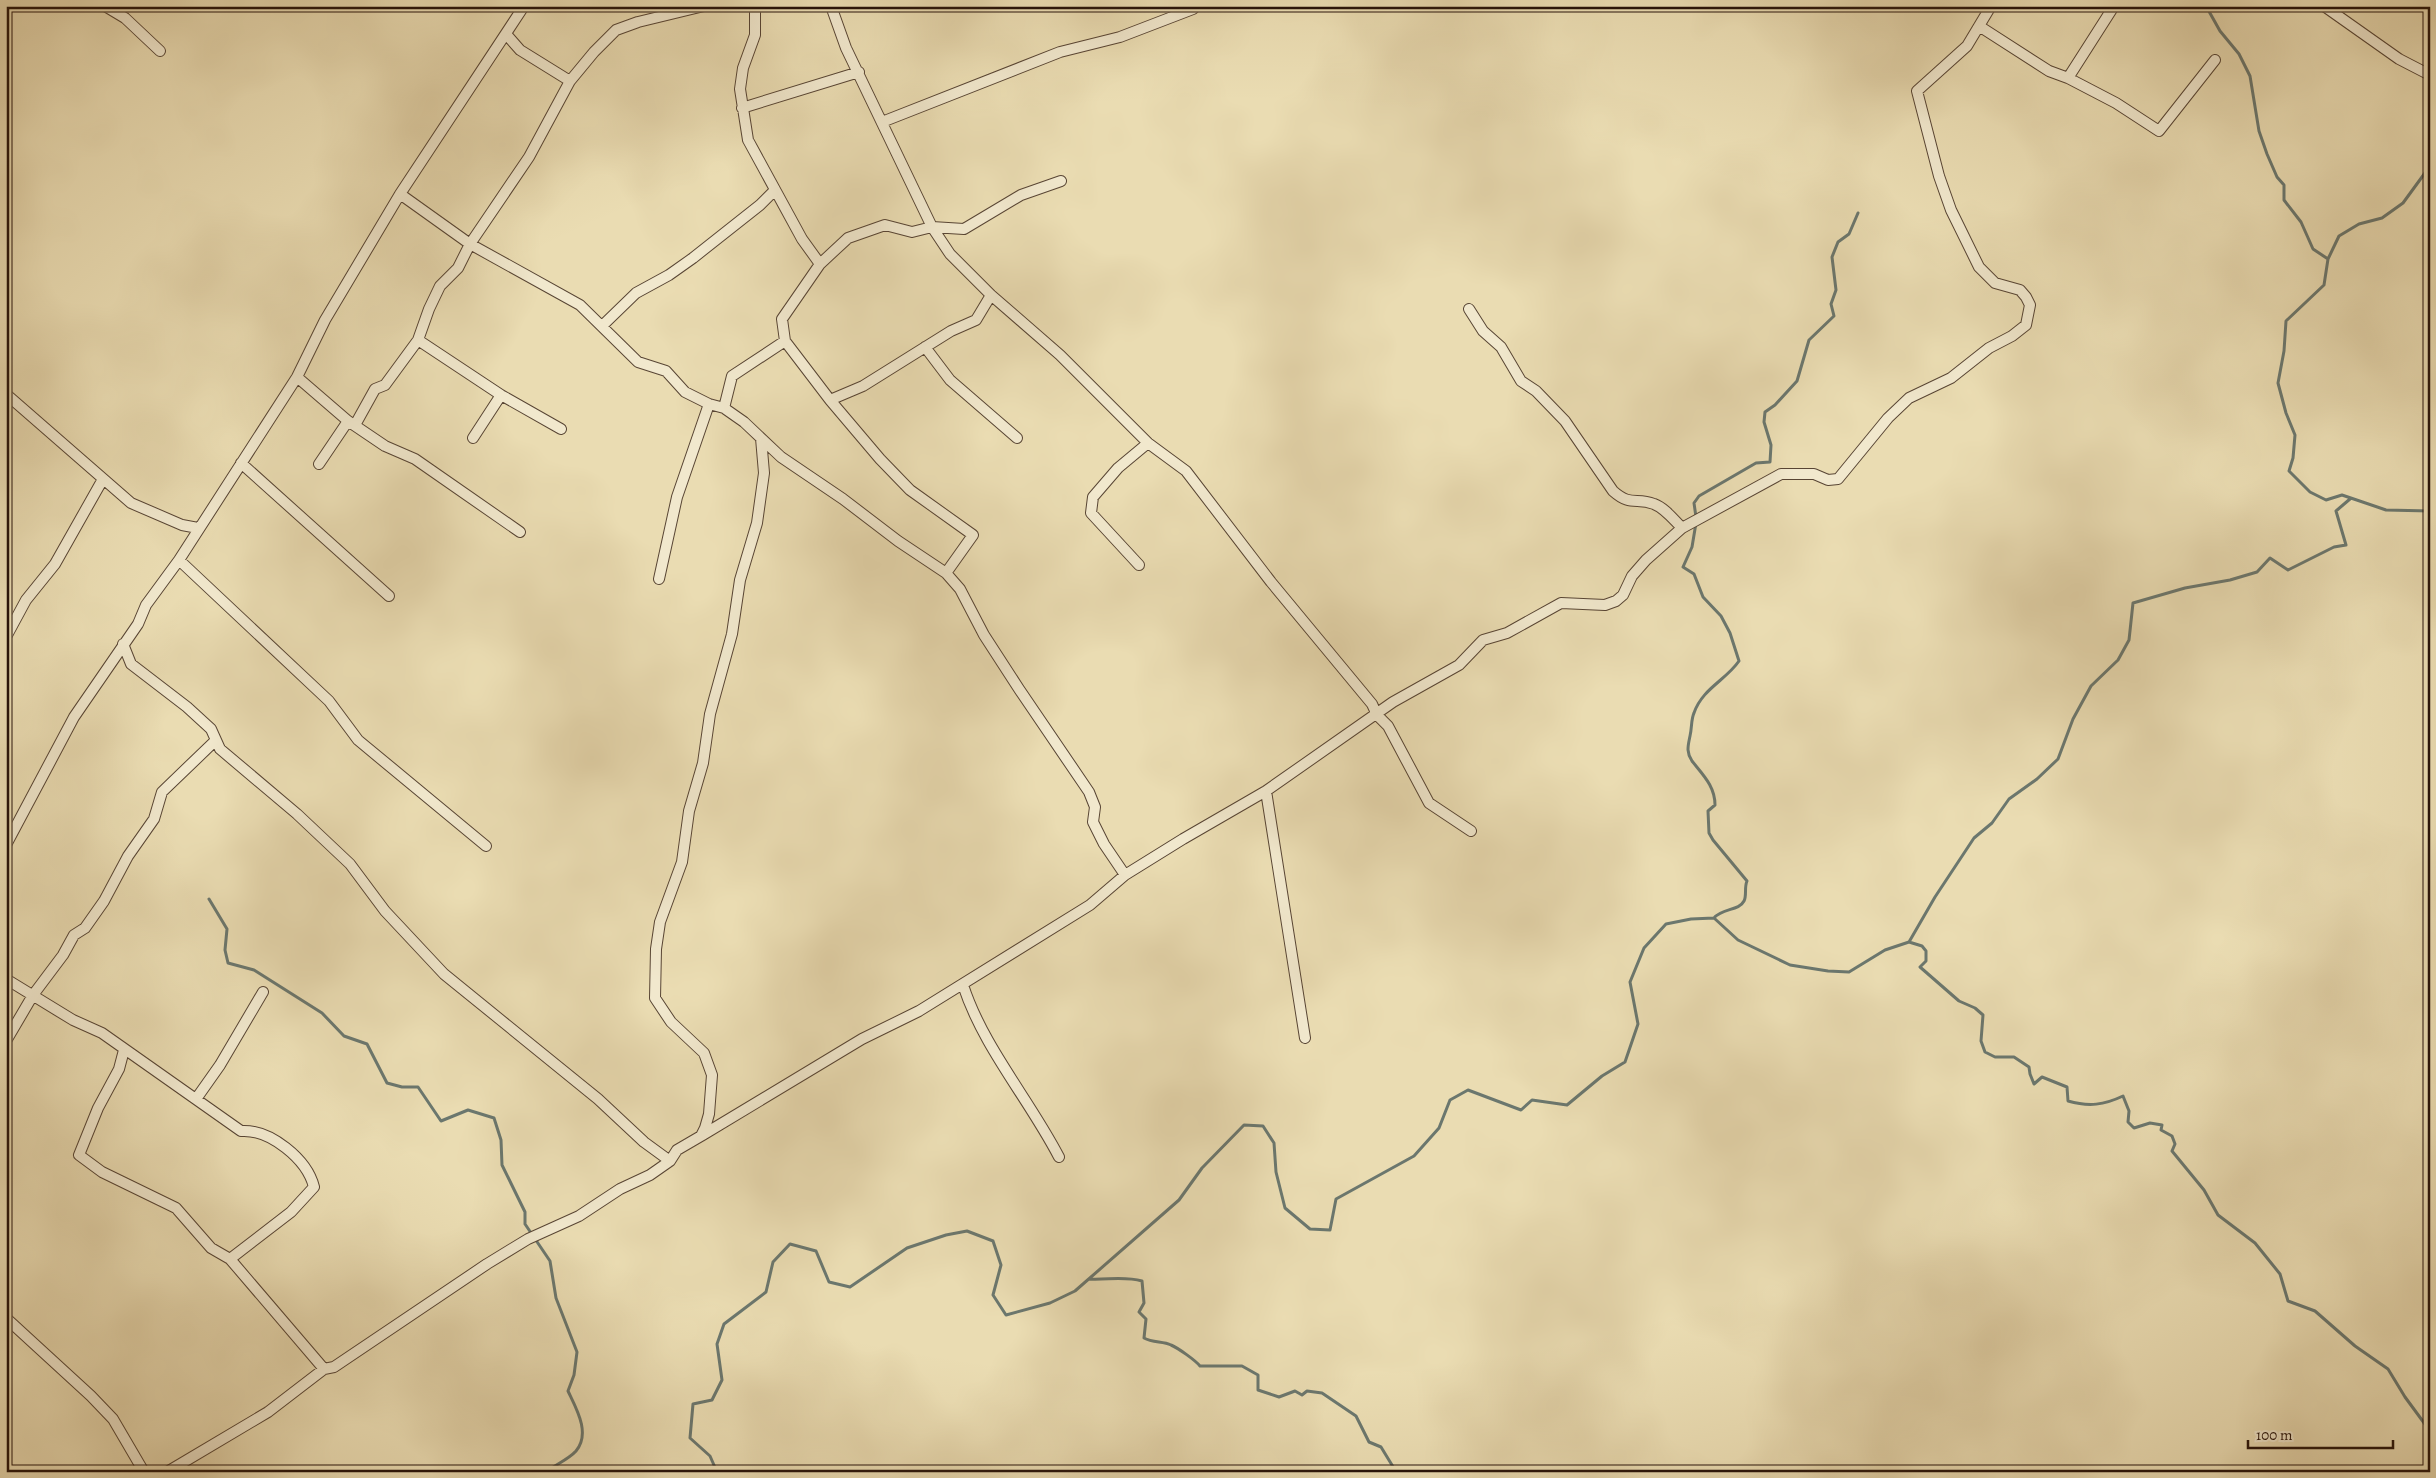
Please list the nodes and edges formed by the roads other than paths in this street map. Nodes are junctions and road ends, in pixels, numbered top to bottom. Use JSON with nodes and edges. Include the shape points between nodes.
{"nodes":[{"id":1,"x":105,"y":6,"type":"edge"},
{"id":2,"x":524,"y":6,"type":"edge"},
{"id":3,"x":704,"y":6,"type":"edge"},
{"id":4,"x":755,"y":6,"type":"edge"},
{"id":5,"x":831,"y":6,"type":"edge"},
{"id":6,"x":1196,"y":6,"type":"edge"},
{"id":7,"x":1992,"y":6,"type":"edge"},
{"id":8,"x":2114,"y":6,"type":"edge"},
{"id":9,"x":2324,"y":6,"type":"edge"},
{"id":10,"x":665,"y":11,"type":"edge"},
{"id":11,"x":1979,"y":26,"type":"junction"},
{"id":12,"x":506,"y":34,"type":"junction"},
{"id":13,"x":160,"y":51,"type":"dead end"},
{"id":14,"x":2215,"y":60,"type":"dead end"},
{"id":15,"x":859,"y":72,"type":"junction"},
{"id":16,"x":2430,"y":75,"type":"edge"},
{"id":17,"x":2068,"y":78,"type":"junction"},
{"id":18,"x":570,"y":81,"type":"junction"},
{"id":19,"x":742,"y":108,"type":"junction"},
{"id":20,"x":882,"y":122,"type":"junction"},
{"id":21,"x":1061,"y":181,"type":"dead end"},
{"id":22,"x":775,"y":190,"type":"junction"},
{"id":23,"x":400,"y":194,"type":"junction"},
{"id":24,"x":932,"y":227,"type":"junction"},
{"id":25,"x":470,"y":244,"type":"junction"},
{"id":26,"x":820,"y":264,"type":"junction"},
{"id":27,"x":991,"y":295,"type":"junction"},
{"id":28,"x":1468,"y":309,"type":"dead end"},
{"id":29,"x":602,"y":326,"type":"junction"},
{"id":30,"x":418,"y":340,"type":"junction"},
{"id":31,"x":785,"y":341,"type":"junction"},
{"id":32,"x":925,"y":347,"type":"junction"},
{"id":33,"x":297,"y":377,"type":"junction"},
{"id":34,"x":501,"y":395,"type":"junction"},
{"id":35,"x":7,"y":397,"type":"edge"},
{"id":36,"x":830,"y":400,"type":"junction"},
{"id":37,"x":708,"y":404,"type":"junction"},
{"id":38,"x":724,"y":408,"type":"junction"},
{"id":39,"x":352,"y":423,"type":"junction"},
{"id":40,"x":561,"y":429,"type":"dead end"},
{"id":41,"x":473,"y":438,"type":"dead end"},
{"id":42,"x":762,"y":438,"type":"junction"},
{"id":43,"x":1017,"y":438,"type":"dead end"},
{"id":44,"x":1148,"y":443,"type":"junction"},
{"id":45,"x":241,"y":463,"type":"junction"},
{"id":46,"x":320,"y":464,"type":"dead end"},
{"id":47,"x":103,"y":479,"type":"junction"},
{"id":48,"x":198,"y":528,"type":"junction"},
{"id":49,"x":1682,"y":528,"type":"junction"},
{"id":50,"x":520,"y":532,"type":"dead end"},
{"id":51,"x":179,"y":560,"type":"junction"},
{"id":52,"x":1139,"y":565,"type":"dead end"},
{"id":53,"x":946,"y":573,"type":"junction"},
{"id":54,"x":660,"y":579,"type":"dead end"},
{"id":55,"x":389,"y":596,"type":"dead end"},
{"id":56,"x":6,"y":637,"type":"edge"},
{"id":57,"x":123,"y":644,"type":"junction"},
{"id":58,"x":1377,"y":715,"type":"junction"},
{"id":59,"x":216,"y":740,"type":"junction"},
{"id":60,"x":1266,"y":791,"type":"junction"},
{"id":61,"x":1471,"y":830,"type":"dead end"},
{"id":62,"x":6,"y":845,"type":"edge"},
{"id":63,"x":486,"y":846,"type":"dead end"},
{"id":64,"x":1125,"y":875,"type":"junction"},
{"id":65,"x":6,"y":979,"type":"edge"},
{"id":66,"x":963,"y":985,"type":"junction"},
{"id":67,"x":263,"y":992,"type":"dead end"},
{"id":68,"x":33,"y":995,"type":"junction"},
{"id":69,"x":1305,"y":1038,"type":"dead end"},
{"id":70,"x":6,"y":1041,"type":"edge"},
{"id":71,"x":124,"y":1050,"type":"junction"},
{"id":72,"x":196,"y":1099,"type":"junction"},
{"id":73,"x":701,"y":1136,"type":"junction"},
{"id":74,"x":1059,"y":1157,"type":"dead end"},
{"id":75,"x":670,"y":1160,"type":"junction"},
{"id":76,"x":230,"y":1259,"type":"junction"},
{"id":77,"x":6,"y":1318,"type":"edge"},
{"id":78,"x":324,"y":1369,"type":"junction"},
{"id":79,"x":144,"y":1472,"type":"edge"},
{"id":80,"x":167,"y":1472,"type":"edge"}],
"edges":[{"from":1,"to":13,"type":"street","via":[[125,18]]},
{"from":2,"to":12,"type":"street"},
{"from":3,"to":10,"type":"street"},
{"from":4,"to":19,"type":"street","via":[[755,34],[743,68],[740,89]]},
{"from":5,"to":15,"type":"street","via":[[846,48]]},
{"from":6,"to":20,"type":"street","via":[[1193,10],[1120,37],[1060,52]]},
{"from":7,"to":11,"type":"street"},
{"from":8,"to":17,"type":"street"},
{"from":9,"to":16,"type":"street","via":[[2399,59]]},
{"from":10,"to":18,"type":"street","via":[[616,30]]},
{"from":11,"to":17,"type":"street","via":[[2049,72]]},
{"from":11,"to":49,"type":"street","via":[[1966,46],[1917,91],[1939,176],[1952,210],[1979,267],[1995,284],[2020,290],[2026,297],[2030,305],[2026,325],[1989,348],[1952,378],[1909,398],[1888,418],[1838,479],[1828,480],[1814,474],[1781,474]]},
{"from":12,"to":18,"type":"street","via":[[520,50]]},
{"from":12,"to":23,"type":"street"},
{"from":14,"to":17,"type":"street","via":[[2159,131],[2116,102]]},
{"from":15,"to":19,"type":"street"},
{"from":15,"to":20,"type":"street"},
{"from":18,"to":25,"type":"street","via":[[530,157]]},
{"from":19,"to":22,"type":"street","via":[[748,140]]},
{"from":20,"to":24,"type":"street"},
{"from":21,"to":24,"type":"street","via":[[1021,195],[964,229]]},
{"from":22,"to":26,"type":"street"},
{"from":22,"to":29,"type":"street","via":[[693,258],[636,293]]},
{"from":23,"to":25,"type":"street"},
{"from":23,"to":33,"type":"street","via":[[324,320]]},
{"from":24,"to":26,"type":"street","via":[[912,232],[885,225],[848,238]]},
{"from":24,"to":27,"type":"street","via":[[950,254]]},
{"from":25,"to":29,"type":"street","via":[[580,305]]},
{"from":25,"to":30,"type":"street","via":[[458,268],[440,286]]},
{"from":26,"to":31,"type":"street","via":[[782,320]]},
{"from":27,"to":32,"type":"street","via":[[976,320]]},
{"from":27,"to":44,"type":"street","via":[[1060,355]]},
{"from":28,"to":49,"type":"street","via":[[1483,331],[1500,347],[1521,380],[1565,420],[1613,491],[1622,499],[1656,505]]},
{"from":29,"to":37,"type":"street","via":[[638,362],[666,370],[685,392]]},
{"from":30,"to":34,"type":"street"},
{"from":30,"to":39,"type":"street","via":[[385,385],[375,389]]},
{"from":31,"to":36,"type":"street"},
{"from":31,"to":38,"type":"street","via":[[732,376]]},
{"from":32,"to":36,"type":"street","via":[[863,386]]},
{"from":32,"to":43,"type":"street","via":[[950,380]]},
{"from":33,"to":39,"type":"street"},
{"from":33,"to":45,"type":"street"},
{"from":34,"to":40,"type":"street"},
{"from":34,"to":41,"type":"street"},
{"from":35,"to":47,"type":"street"},
{"from":36,"to":53,"type":"street","via":[[910,490],[973,535]]},
{"from":37,"to":38,"type":"street"},
{"from":37,"to":54,"type":"street","via":[[678,497]]},
{"from":38,"to":42,"type":"street"},
{"from":39,"to":46,"type":"street"},
{"from":39,"to":50,"type":"street","via":[[386,446],[415,459]]},
{"from":42,"to":53,"type":"street","via":[[781,457]]},
{"from":42,"to":73,"type":"street","via":[[764,473],[757,523],[740,580],[732,634],[710,714],[682,862],[660,922],[656,949],[656,998],[671,1022],[704,1052],[712,1074],[710,1114]]},
{"from":44,"to":52,"type":"street","via":[[1118,468],[1093,497],[1091,513]]},
{"from":44,"to":58,"type":"street","via":[[1186,471],[1271,582],[1372,704]]},
{"from":45,"to":48,"type":"street"},
{"from":45,"to":55,"type":"street"},
{"from":47,"to":48,"type":"street","via":[[130,503],[182,525]]},
{"from":47,"to":56,"type":"street","via":[[54,564],[26,600]]},
{"from":48,"to":51,"type":"street"},
{"from":49,"to":58,"type":"street","via":[[1646,560],[1616,601],[1605,606],[1562,603],[1508,634],[1488,638],[1477,645],[1459,666],[1393,702]]},
{"from":51,"to":57,"type":"street"},
{"from":51,"to":63,"type":"street","via":[[329,700],[358,740]]},
{"from":53,"to":64,"type":"street","via":[[960,589],[984,635],[1089,792],[1095,807],[1093,822]]},
{"from":57,"to":59,"type":"street","via":[[131,664],[187,707],[211,729]]},
{"from":57,"to":62,"type":"street","via":[[74,717]]},
{"from":58,"to":60,"type":"street"},
{"from":58,"to":61,"type":"street","via":[[1388,726],[1429,803]]},
{"from":59,"to":68,"type":"street","via":[[162,792],[154,819],[104,901],[85,928],[74,935]]},
{"from":59,"to":75,"type":"street","via":[[220,749],[298,814],[350,864],[384,911],[444,974],[598,1098],[644,1142]]},
{"from":60,"to":64,"type":"street"},
{"from":60,"to":69,"type":"street"},
{"from":64,"to":66,"type":"street","via":[[1090,905]]},
{"from":65,"to":68,"type":"street"},
{"from":66,"to":73,"type":"street","via":[[862,1039]]},
{"from":66,"to":74,"type":"street","via":[[972,1013]]},
{"from":67,"to":72,"type":"street"},
{"from":68,"to":70,"type":"street"},
{"from":68,"to":71,"type":"street","via":[[73,1020],[102,1033]]},
{"from":71,"to":72,"type":"street"},
{"from":71,"to":76,"type":"street","via":[[120,1070],[98,1108],[79,1155],[102,1172],[176,1208],[211,1248]]},
{"from":72,"to":76,"type":"street","via":[[241,1131],[252,1130],[271,1137],[301,1164],[314,1187],[291,1212]]},
{"from":73,"to":75,"type":"street","via":[[677,1150]]},
{"from":75,"to":78,"type":"street","via":[[579,1216],[528,1239],[334,1367]]},
{"from":76,"to":78,"type":"street"},
{"from":77,"to":79,"type":"street","via":[[113,1419]]},
{"from":78,"to":80,"type":"street","via":[[268,1412]]}]}
